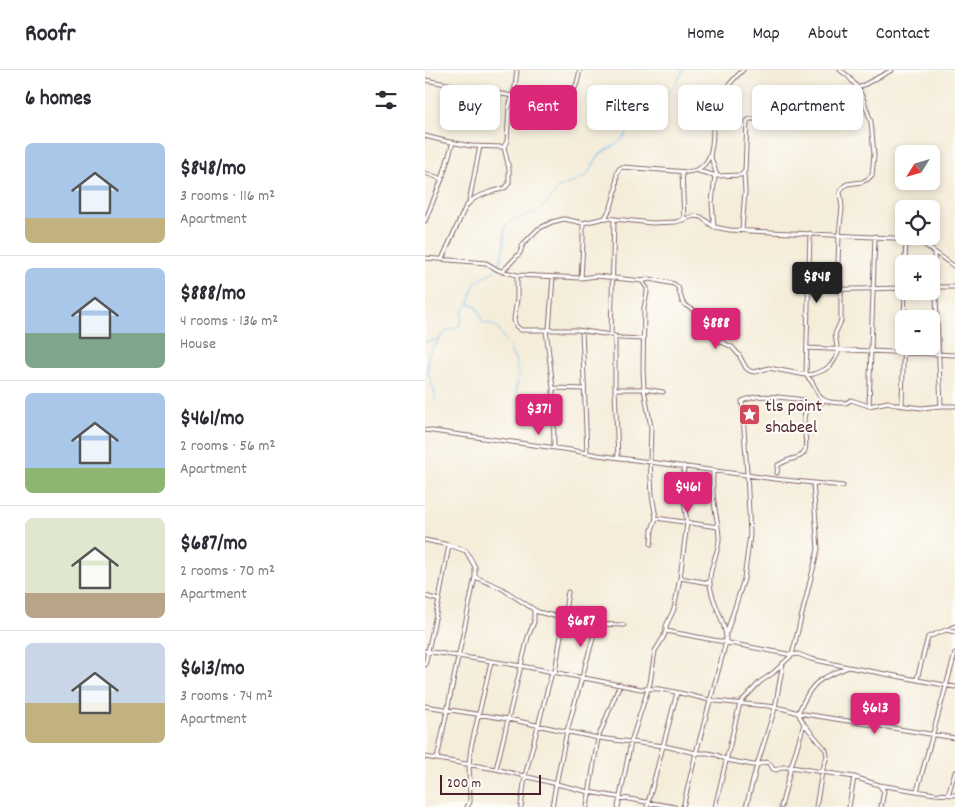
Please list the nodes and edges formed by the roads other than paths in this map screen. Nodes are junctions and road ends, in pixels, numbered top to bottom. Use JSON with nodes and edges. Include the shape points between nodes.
{"nodes":[{"id":1,"x":517,"y":70,"type":"edge"},
{"id":2,"x":580,"y":70,"type":"edge"},
{"id":3,"x":743,"y":70,"type":"edge"},
{"id":4,"x":840,"y":70,"type":"edge"},
{"id":5,"x":892,"y":70,"type":"edge"},
{"id":6,"x":425,"y":80,"type":"edge"},
{"id":7,"x":515,"y":85,"type":"edge"},
{"id":8,"x":576,"y":85,"type":"edge"},
{"id":9,"x":856,"y":85,"type":"edge"},
{"id":10,"x":863,"y":85,"type":"edge"},
{"id":11,"x":510,"y":95,"type":"edge"},
{"id":12,"x":863,"y":101,"type":"edge"},
{"id":13,"x":510,"y":104,"type":"edge"},
{"id":14,"x":752,"y":119,"type":"edge"},
{"id":15,"x":425,"y":136,"type":"edge"},
{"id":16,"x":453,"y":142,"type":"junction"},
{"id":17,"x":480,"y":146,"type":"junction"},
{"id":18,"x":504,"y":147,"type":"junction"},
{"id":19,"x":710,"y":154,"type":"junction"},
{"id":20,"x":698,"y":171,"type":"junction"},
{"id":21,"x":682,"y":172,"type":"junction"},
{"id":22,"x":425,"y":173,"type":"edge"},
{"id":23,"x":744,"y":173,"type":"junction"},
{"id":24,"x":716,"y":175,"type":"junction"},
{"id":25,"x":442,"y":179,"type":"junction"},
{"id":26,"x":469,"y":203,"type":"junction"},
{"id":27,"x":605,"y":218,"type":"junction"},
{"id":28,"x":614,"y":220,"type":"junction"},
{"id":29,"x":684,"y":220,"type":"junction"},
{"id":30,"x":425,"y":221,"type":"edge"},
{"id":31,"x":583,"y":223,"type":"junction"},
{"id":32,"x":714,"y":227,"type":"junction"},
{"id":33,"x":742,"y":230,"type":"junction"},
{"id":34,"x":810,"y":233,"type":"junction"},
{"id":35,"x":839,"y":234,"type":"junction"},
{"id":36,"x":875,"y":236,"type":"junction"},
{"id":37,"x":895,"y":237,"type":"edge"},
{"id":38,"x":923,"y":245,"type":"edge"},
{"id":39,"x":935,"y":252,"type":"junction"},
{"id":40,"x":935,"y":255,"type":"edge"},
{"id":41,"x":425,"y":258,"type":"edge"},
{"id":42,"x":442,"y":259,"type":"junction"},
{"id":43,"x":955,"y":267,"type":"edge"},
{"id":44,"x":502,"y":272,"type":"junction"},
{"id":45,"x":517,"y":275,"type":"junction"},
{"id":46,"x":553,"y":276,"type":"junction"},
{"id":47,"x":581,"y":278,"type":"junction"},
{"id":48,"x":613,"y":278,"type":"junction"},
{"id":49,"x":642,"y":281,"type":"junction"},
{"id":50,"x":940,"y":287,"type":"edge"},
{"id":51,"x":955,"y":287,"type":"edge"},
{"id":52,"x":873,"y":288,"type":"junction"},
{"id":53,"x":841,"y":289,"type":"junction"},
{"id":54,"x":895,"y":289,"type":"edge"},
{"id":55,"x":808,"y":290,"type":"junction"},
{"id":56,"x":937,"y":300,"type":"edge"},
{"id":57,"x":548,"y":330,"type":"junction"},
{"id":58,"x":582,"y":331,"type":"junction"},
{"id":59,"x":613,"y":336,"type":"junction"},
{"id":60,"x":644,"y":339,"type":"junction"},
{"id":61,"x":807,"y":348,"type":"junction"},
{"id":62,"x":837,"y":350,"type":"junction"},
{"id":63,"x":903,"y":355,"type":"edge"},
{"id":64,"x":955,"y":355,"type":"edge"},
{"id":65,"x":806,"y":375,"type":"junction"},
{"id":66,"x":553,"y":388,"type":"junction"},
{"id":67,"x":584,"y":389,"type":"junction"},
{"id":68,"x":615,"y":389,"type":"junction"},
{"id":69,"x":644,"y":389,"type":"junction"},
{"id":70,"x":663,"y":392,"type":"dead end"},
{"id":71,"x":804,"y":400,"type":"dead end"},
{"id":72,"x":825,"y":400,"type":"junction"},
{"id":73,"x":869,"y":406,"type":"junction"},
{"id":74,"x":902,"y":406,"type":"junction"},
{"id":75,"x":941,"y":406,"type":"junction"},
{"id":76,"x":955,"y":406,"type":"edge"},
{"id":77,"x":425,"y":430,"type":"edge"},
{"id":78,"x":555,"y":448,"type":"junction"},
{"id":79,"x":587,"y":453,"type":"junction"},
{"id":80,"x":618,"y":458,"type":"junction"},
{"id":81,"x":650,"y":462,"type":"junction"},
{"id":82,"x":684,"y":466,"type":"junction"},
{"id":83,"x":713,"y":470,"type":"junction"},
{"id":84,"x":777,"y":473,"type":"dead end"},
{"id":85,"x":747,"y":475,"type":"junction"},
{"id":86,"x":813,"y":483,"type":"junction"},
{"id":87,"x":843,"y":486,"type":"dead end"},
{"id":88,"x":656,"y":518,"type":"junction"},
{"id":89,"x":687,"y":523,"type":"junction"},
{"id":90,"x":718,"y":527,"type":"junction"},
{"id":91,"x":425,"y":540,"type":"edge"},
{"id":92,"x":449,"y":544,"type":"junction"},
{"id":93,"x":651,"y":544,"type":"dead end"},
{"id":94,"x":475,"y":577,"type":"junction"},
{"id":95,"x":680,"y":578,"type":"junction"},
{"id":96,"x":709,"y":583,"type":"junction"},
{"id":97,"x":568,"y":592,"type":"dead end"},
{"id":98,"x":425,"y":596,"type":"edge"},
{"id":99,"x":439,"y":600,"type":"junction"},
{"id":100,"x":534,"y":610,"type":"junction"},
{"id":101,"x":565,"y":618,"type":"junction"},
{"id":102,"x":597,"y":624,"type":"junction"},
{"id":103,"x":624,"y":625,"type":"dead end"},
{"id":104,"x":955,"y":626,"type":"edge"},
{"id":105,"x":946,"y":630,"type":"junction"},
{"id":106,"x":666,"y":631,"type":"junction"},
{"id":107,"x":955,"y":632,"type":"edge"},
{"id":108,"x":727,"y":633,"type":"junction"},
{"id":109,"x":726,"y":642,"type":"junction"},
{"id":110,"x":427,"y":652,"type":"edge"},
{"id":111,"x":955,"y":654,"type":"edge"},
{"id":112,"x":792,"y":655,"type":"junction"},
{"id":113,"x":459,"y":657,"type":"junction"},
{"id":114,"x":491,"y":662,"type":"junction"},
{"id":115,"x":783,"y":663,"type":"junction"},
{"id":116,"x":425,"y":665,"type":"edge"},
{"id":117,"x":522,"y":666,"type":"junction"},
{"id":118,"x":848,"y":667,"type":"junction"},
{"id":119,"x":554,"y":672,"type":"junction"},
{"id":120,"x":583,"y":678,"type":"junction"},
{"id":121,"x":917,"y":679,"type":"junction"},
{"id":122,"x":620,"y":684,"type":"junction"},
{"id":123,"x":946,"y":685,"type":"junction"},
{"id":124,"x":955,"y":687,"type":"edge"},
{"id":125,"x":648,"y":688,"type":"junction"},
{"id":126,"x":677,"y":693,"type":"junction"},
{"id":127,"x":711,"y":700,"type":"junction"},
{"id":128,"x":740,"y":702,"type":"junction"},
{"id":129,"x":425,"y":706,"type":"edge"},
{"id":130,"x":775,"y":708,"type":"junction"},
{"id":131,"x":448,"y":709,"type":"junction"},
{"id":132,"x":798,"y":713,"type":"junction"},
{"id":133,"x":478,"y":714,"type":"junction"},
{"id":134,"x":508,"y":719,"type":"junction"},
{"id":135,"x":803,"y":724,"type":"junction"},
{"id":136,"x":538,"y":725,"type":"junction"},
{"id":137,"x":567,"y":731,"type":"junction"},
{"id":138,"x":933,"y":734,"type":"junction"},
{"id":139,"x":598,"y":738,"type":"junction"},
{"id":140,"x":955,"y":738,"type":"edge"},
{"id":141,"x":631,"y":742,"type":"junction"},
{"id":142,"x":664,"y":746,"type":"junction"},
{"id":143,"x":696,"y":752,"type":"junction"},
{"id":144,"x":425,"y":757,"type":"edge"},
{"id":145,"x":437,"y":759,"type":"junction"},
{"id":146,"x":727,"y":760,"type":"junction"},
{"id":147,"x":469,"y":764,"type":"junction"},
{"id":148,"x":757,"y":765,"type":"junction"},
{"id":149,"x":791,"y":767,"type":"junction"},
{"id":150,"x":496,"y":769,"type":"junction"},
{"id":151,"x":822,"y":772,"type":"junction"},
{"id":152,"x":955,"y":772,"type":"edge"},
{"id":153,"x":525,"y":776,"type":"junction"},
{"id":154,"x":854,"y":777,"type":"junction"},
{"id":155,"x":556,"y":784,"type":"junction"},
{"id":156,"x":879,"y":784,"type":"junction"},
{"id":157,"x":917,"y":791,"type":"junction"},
{"id":158,"x":589,"y":792,"type":"junction"},
{"id":159,"x":948,"y":795,"type":"junction"},
{"id":160,"x":955,"y":795,"type":"edge"},
{"id":161,"x":620,"y":798,"type":"junction"},
{"id":162,"x":648,"y":805,"type":"edge"},
{"id":163,"x":467,"y":807,"type":"edge"},
{"id":164,"x":521,"y":807,"type":"edge"},
{"id":165,"x":552,"y":807,"type":"edge"},
{"id":166,"x":587,"y":807,"type":"edge"},
{"id":167,"x":618,"y":807,"type":"edge"},
{"id":168,"x":675,"y":807,"type":"edge"},
{"id":169,"x":683,"y":807,"type":"edge"},
{"id":170,"x":715,"y":807,"type":"edge"},
{"id":171,"x":746,"y":807,"type":"edge"},
{"id":172,"x":781,"y":807,"type":"edge"},
{"id":173,"x":816,"y":807,"type":"edge"},
{"id":174,"x":849,"y":807,"type":"edge"},
{"id":175,"x":881,"y":807,"type":"edge"}],
"edges":[{"from":1,"to":7,"type":"street"},
{"from":2,"to":8,"type":"street"},
{"from":3,"to":19,"type":"street","via":[[723,90],[714,112]]},
{"from":4,"to":9,"type":"street"},
{"from":5,"to":10,"type":"street"},
{"from":6,"to":11,"type":"street"},
{"from":12,"to":35,"type":"street","via":[[871,122],[872,175],[861,182],[847,184],[840,192]]},
{"from":13,"to":18,"type":"street"},
{"from":14,"to":23,"type":"street","via":[[747,121]]},
{"from":15,"to":16,"type":"street"},
{"from":16,"to":17,"type":"street"},
{"from":16,"to":25,"type":"street"},
{"from":17,"to":18,"type":"street"},
{"from":17,"to":26,"type":"street"},
{"from":18,"to":26,"type":"street","via":[[509,183]]},
{"from":19,"to":20,"type":"street"},
{"from":19,"to":24,"type":"street"},
{"from":20,"to":21,"type":"street"},
{"from":20,"to":24,"type":"street"},
{"from":21,"to":27,"type":"street","via":[[622,167],[617,173],[616,190]]},
{"from":21,"to":29,"type":"street"},
{"from":22,"to":25,"type":"street"},
{"from":23,"to":24,"type":"street"},
{"from":23,"to":33,"type":"street"},
{"from":24,"to":32,"type":"street","via":[[712,203]]},
{"from":25,"to":30,"type":"street"},
{"from":26,"to":42,"type":"street"},
{"from":27,"to":28,"type":"street"},
{"from":27,"to":31,"type":"street"},
{"from":28,"to":29,"type":"street","via":[[651,223]]},
{"from":28,"to":48,"type":"street"},
{"from":29,"to":32,"type":"street","via":[[701,217]]},
{"from":31,"to":44,"type":"street","via":[[564,219],[538,230]]},
{"from":31,"to":47,"type":"street"},
{"from":32,"to":33,"type":"street"},
{"from":33,"to":34,"type":"street"},
{"from":34,"to":35,"type":"street"},
{"from":34,"to":55,"type":"street"},
{"from":35,"to":36,"type":"street"},
{"from":35,"to":53,"type":"street"},
{"from":36,"to":37,"type":"street"},
{"from":36,"to":52,"type":"street"},
{"from":38,"to":39,"type":"street"},
{"from":39,"to":40,"type":"street"},
{"from":39,"to":43,"type":"street"},
{"from":41,"to":42,"type":"street"},
{"from":42,"to":44,"type":"street","via":[[485,263]]},
{"from":44,"to":45,"type":"street"},
{"from":45,"to":46,"type":"street"},
{"from":45,"to":57,"type":"street","via":[[516,326],[521,330]]},
{"from":46,"to":47,"type":"street"},
{"from":46,"to":57,"type":"street"},
{"from":47,"to":48,"type":"street"},
{"from":48,"to":49,"type":"street"},
{"from":48,"to":59,"type":"street"},
{"from":49,"to":60,"type":"street","via":[[647,288]]},
{"from":49,"to":65,"type":"street","via":[[649,279],[674,284],[685,305],[699,315],[713,338],[732,347],[750,371],[769,368]]},
{"from":50,"to":51,"type":"street"},
{"from":52,"to":53,"type":"street"},
{"from":52,"to":54,"type":"street"},
{"from":52,"to":73,"type":"street"},
{"from":53,"to":55,"type":"street"},
{"from":53,"to":62,"type":"street","via":[[841,320],[835,334]]},
{"from":55,"to":61,"type":"street"},
{"from":56,"to":75,"type":"street"},
{"from":57,"to":58,"type":"street"},
{"from":57,"to":66,"type":"street"},
{"from":58,"to":59,"type":"street"},
{"from":58,"to":67,"type":"street"},
{"from":59,"to":60,"type":"street"},
{"from":59,"to":68,"type":"street"},
{"from":60,"to":69,"type":"street"},
{"from":61,"to":62,"type":"street"},
{"from":61,"to":65,"type":"street"},
{"from":62,"to":64,"type":"street"},
{"from":62,"to":65,"type":"street","via":[[831,365]]},
{"from":63,"to":74,"type":"street"},
{"from":65,"to":72,"type":"street"},
{"from":66,"to":67,"type":"street"},
{"from":66,"to":78,"type":"street"},
{"from":67,"to":79,"type":"street"},
{"from":68,"to":69,"type":"street"},
{"from":68,"to":80,"type":"street"},
{"from":69,"to":70,"type":"street"},
{"from":69,"to":81,"type":"street","via":[[651,427]]},
{"from":71,"to":85,"type":"street","via":[[761,396],[741,401]]},
{"from":72,"to":73,"type":"street","via":[[839,403],[851,400]]},
{"from":72,"to":84,"type":"street","via":[[807,409],[805,451],[798,458],[778,465]]},
{"from":73,"to":74,"type":"street","via":[[888,402]]},
{"from":74,"to":75,"type":"street"},
{"from":75,"to":76,"type":"street"},
{"from":77,"to":78,"type":"street"},
{"from":78,"to":79,"type":"street"},
{"from":79,"to":80,"type":"street"},
{"from":80,"to":81,"type":"street"},
{"from":81,"to":82,"type":"street"},
{"from":81,"to":88,"type":"street"},
{"from":82,"to":83,"type":"street"},
{"from":82,"to":89,"type":"street"},
{"from":83,"to":85,"type":"street"},
{"from":83,"to":90,"type":"street"},
{"from":85,"to":86,"type":"street"},
{"from":85,"to":108,"type":"street","via":[[750,535],[744,579]]},
{"from":86,"to":87,"type":"street"},
{"from":86,"to":112,"type":"street","via":[[818,549]]},
{"from":88,"to":89,"type":"street"},
{"from":88,"to":93,"type":"street"},
{"from":89,"to":90,"type":"street"},
{"from":89,"to":95,"type":"street"},
{"from":90,"to":96,"type":"street","via":[[719,540]]},
{"from":91,"to":92,"type":"street"},
{"from":92,"to":94,"type":"street","via":[[466,551],[475,567]]},
{"from":92,"to":99,"type":"street"},
{"from":94,"to":100,"type":"street","via":[[501,588]]},
{"from":94,"to":113,"type":"street"},
{"from":95,"to":96,"type":"street"},
{"from":95,"to":106,"type":"street"},
{"from":96,"to":108,"type":"street"},
{"from":97,"to":101,"type":"street"},
{"from":98,"to":99,"type":"street"},
{"from":99,"to":110,"type":"street"},
{"from":100,"to":101,"type":"street"},
{"from":100,"to":117,"type":"street","via":[[534,622]]},
{"from":101,"to":102,"type":"street"},
{"from":101,"to":119,"type":"street"},
{"from":102,"to":103,"type":"street"},
{"from":102,"to":120,"type":"street"},
{"from":104,"to":105,"type":"street"},
{"from":105,"to":107,"type":"street"},
{"from":105,"to":121,"type":"street","via":[[928,637]]},
{"from":106,"to":109,"type":"street"},
{"from":106,"to":125,"type":"street","via":[[655,651]]},
{"from":108,"to":109,"type":"street"},
{"from":109,"to":112,"type":"street"},
{"from":109,"to":127,"type":"street"},
{"from":110,"to":113,"type":"street"},
{"from":110,"to":116,"type":"street"},
{"from":111,"to":123,"type":"street"},
{"from":112,"to":115,"type":"street"},
{"from":112,"to":118,"type":"street"},
{"from":113,"to":114,"type":"street"},
{"from":113,"to":131,"type":"street"},
{"from":114,"to":117,"type":"street"},
{"from":114,"to":133,"type":"street"},
{"from":115,"to":128,"type":"street"},
{"from":115,"to":130,"type":"street"},
{"from":117,"to":119,"type":"street"},
{"from":117,"to":134,"type":"street"},
{"from":118,"to":121,"type":"street"},
{"from":118,"to":132,"type":"street","via":[[811,688]]},
{"from":119,"to":120,"type":"street"},
{"from":119,"to":136,"type":"street"},
{"from":120,"to":122,"type":"street"},
{"from":120,"to":137,"type":"street"},
{"from":121,"to":123,"type":"street"},
{"from":122,"to":125,"type":"street"},
{"from":122,"to":139,"type":"street"},
{"from":123,"to":124,"type":"street"},
{"from":123,"to":138,"type":"street"},
{"from":125,"to":126,"type":"street"},
{"from":125,"to":141,"type":"street"},
{"from":126,"to":127,"type":"street"},
{"from":126,"to":142,"type":"street"},
{"from":127,"to":128,"type":"street"},
{"from":127,"to":143,"type":"street"},
{"from":128,"to":130,"type":"street"},
{"from":128,"to":146,"type":"street"},
{"from":129,"to":131,"type":"street"},
{"from":130,"to":132,"type":"street"},
{"from":130,"to":148,"type":"street"},
{"from":131,"to":133,"type":"street"},
{"from":131,"to":145,"type":"street"},
{"from":132,"to":135,"type":"street"},
{"from":132,"to":138,"type":"street"},
{"from":133,"to":134,"type":"street"},
{"from":133,"to":147,"type":"street"},
{"from":134,"to":136,"type":"street"},
{"from":134,"to":150,"type":"street"},
{"from":135,"to":149,"type":"street"},
{"from":135,"to":151,"type":"street","via":[[826,750]]},
{"from":136,"to":137,"type":"street"},
{"from":136,"to":153,"type":"street"},
{"from":137,"to":139,"type":"street"},
{"from":137,"to":155,"type":"street"},
{"from":138,"to":140,"type":"street"},
{"from":138,"to":157,"type":"street"},
{"from":139,"to":141,"type":"street"},
{"from":139,"to":158,"type":"street"},
{"from":141,"to":142,"type":"street"},
{"from":141,"to":161,"type":"street"},
{"from":142,"to":143,"type":"street"},
{"from":142,"to":162,"type":"street"},
{"from":143,"to":146,"type":"street"},
{"from":143,"to":169,"type":"street"},
{"from":144,"to":145,"type":"street"},
{"from":145,"to":147,"type":"street"},
{"from":146,"to":148,"type":"street"},
{"from":146,"to":170,"type":"street"},
{"from":147,"to":150,"type":"street"},
{"from":147,"to":163,"type":"street","via":[[470,802]]},
{"from":148,"to":149,"type":"street","via":[[767,762],[776,770],[783,766]]},
{"from":148,"to":171,"type":"street"},
{"from":149,"to":151,"type":"street"},
{"from":149,"to":172,"type":"street"},
{"from":150,"to":153,"type":"street"},
{"from":151,"to":154,"type":"street"},
{"from":151,"to":173,"type":"street"},
{"from":152,"to":159,"type":"street"},
{"from":153,"to":155,"type":"street"},
{"from":153,"to":164,"type":"street"},
{"from":154,"to":156,"type":"street"},
{"from":154,"to":174,"type":"street"},
{"from":155,"to":158,"type":"street"},
{"from":155,"to":165,"type":"street"},
{"from":156,"to":157,"type":"street"},
{"from":156,"to":175,"type":"street","via":[[884,792]]},
{"from":157,"to":159,"type":"street"},
{"from":158,"to":161,"type":"street"},
{"from":158,"to":166,"type":"street"},
{"from":159,"to":160,"type":"street"},
{"from":161,"to":162,"type":"street"},
{"from":161,"to":167,"type":"street"},
{"from":162,"to":168,"type":"street"}]}
